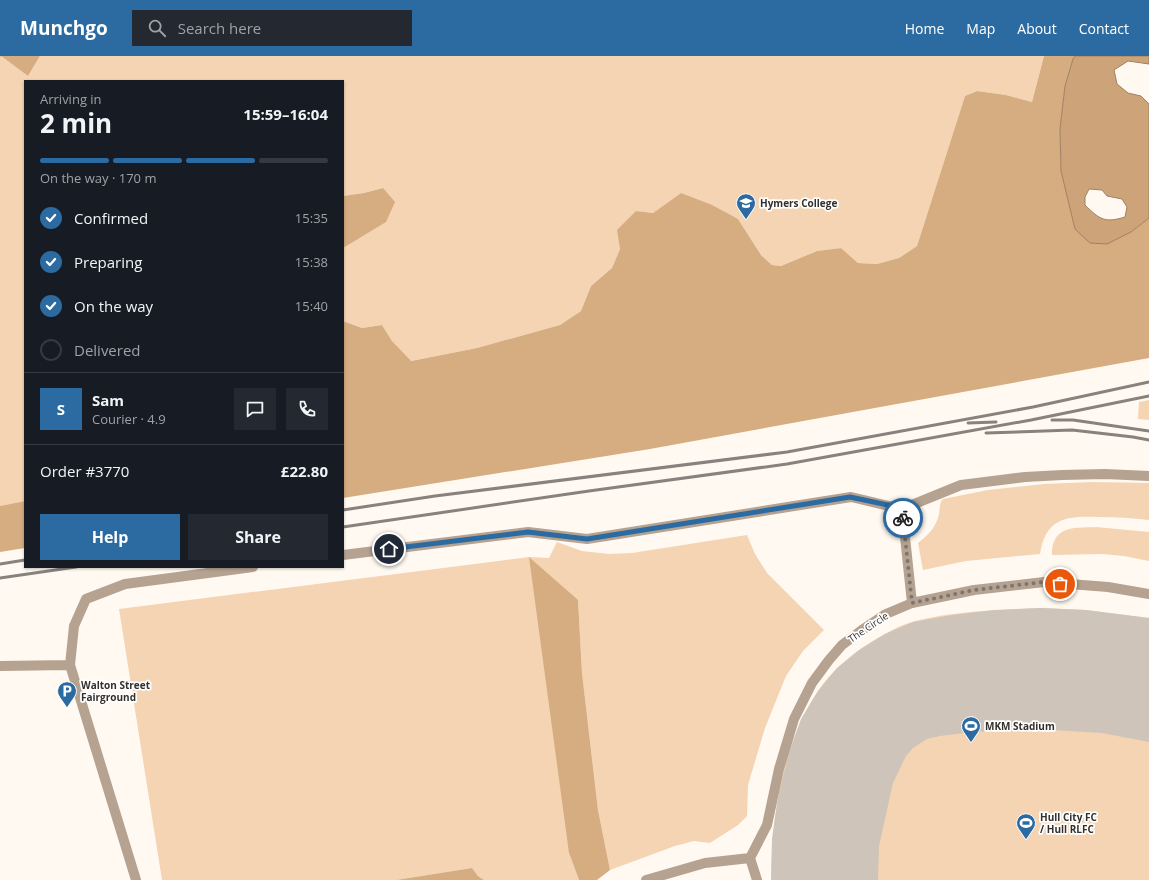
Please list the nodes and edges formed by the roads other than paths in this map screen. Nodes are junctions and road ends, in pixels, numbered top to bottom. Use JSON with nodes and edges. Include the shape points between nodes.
{"nodes":[{"id":1,"x":1149,"y":476,"type":"edge"},
{"id":2,"x":902,"y":508,"type":"junction"},
{"id":3,"x":344,"y":555,"type":"edge"},
{"id":4,"x":245,"y":568,"type":"edge"},
{"id":5,"x":1149,"y":594,"type":"edge"},
{"id":6,"x":912,"y":603,"type":"junction"},
{"id":7,"x":70,"y":665,"type":"junction"},
{"id":8,"x":0,"y":666,"type":"edge"},
{"id":9,"x":750,"y":858,"type":"junction"},
{"id":10,"x":136,"y":880,"type":"edge"},
{"id":11,"x":646,"y":880,"type":"edge"},
{"id":12,"x":757,"y":880,"type":"edge"}],
"edges":[{"from":1,"to":2,"type":"lane","via":[[1062,475],[961,485]]},
{"from":2,"to":3,"type":"lane","via":[[850,497],[587,539],[528,532]]},
{"from":2,"to":6,"type":"lane"},
{"from":4,"to":7,"type":"lane","via":[[125,584],[86,599],[74,626]]},
{"from":5,"to":6,"type":"lane","name":"The Circle","via":[[1108,587],[1044,582],[974,590]]},
{"from":6,"to":9,"type":"lane","name":"The Circle","via":[[886,614],[842,645],[812,683],[794,719],[779,769],[767,825]]},
{"from":7,"to":8,"type":"lane"},
{"from":7,"to":10,"type":"lane"},
{"from":9,"to":11,"type":"lane","via":[[705,863]]},
{"from":9,"to":12,"type":"lane"}]}
